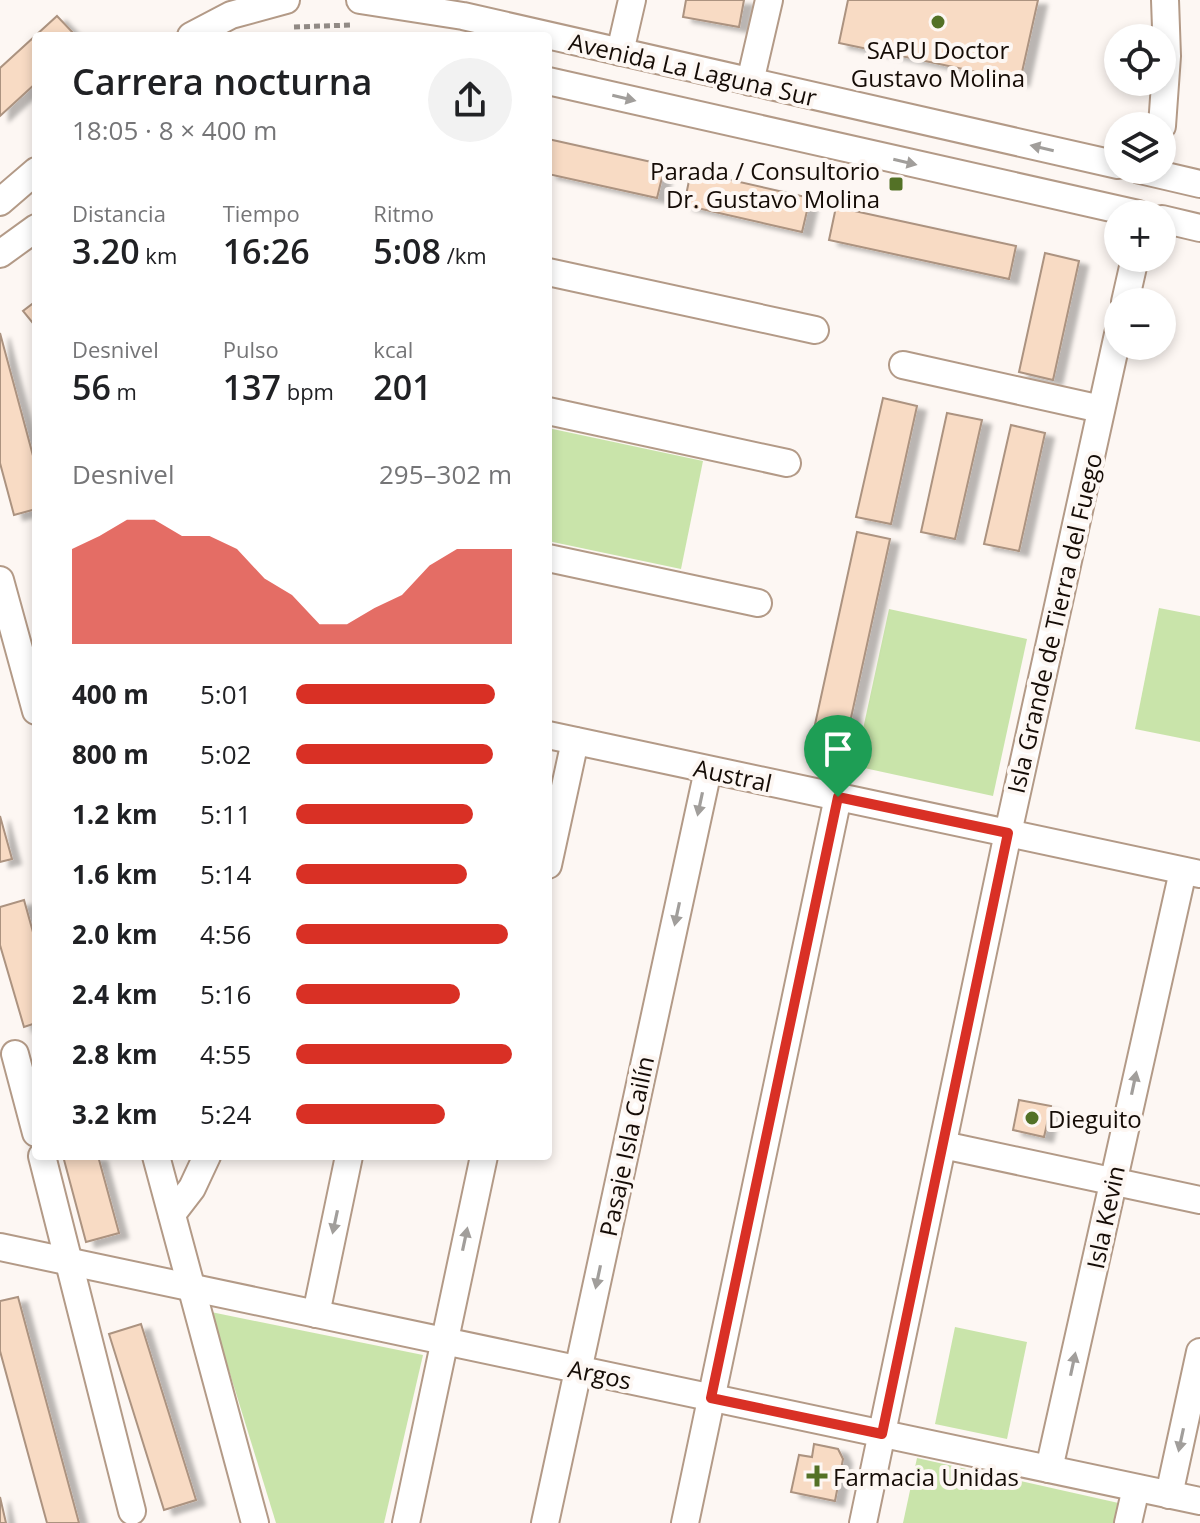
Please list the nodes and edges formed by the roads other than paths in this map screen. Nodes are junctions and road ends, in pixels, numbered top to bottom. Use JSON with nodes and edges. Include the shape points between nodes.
{"nodes":[{"id":1,"x":286,"y":0,"type":"edge"},
{"id":2,"x":632,"y":0,"type":"edge"},
{"id":3,"x":769,"y":0,"type":"edge"},
{"id":4,"x":1165,"y":0,"type":"edge"},
{"id":5,"x":358,"y":12,"type":"edge"},
{"id":6,"x":199,"y":32,"type":"edge"},
{"id":7,"x":533,"y":32,"type":"edge"},
{"id":8,"x":552,"y":36,"type":"edge"},
{"id":9,"x":620,"y":52,"type":"junction"},
{"id":10,"x":552,"y":82,"type":"edge"},
{"id":11,"x":750,"y":82,"type":"junction"},
{"id":12,"x":1163,"y":112,"type":"edge"},
{"id":13,"x":1104,"y":162,"type":"edge"},
{"id":14,"x":32,"y":174,"type":"edge"},
{"id":15,"x":1176,"y":178,"type":"edge"},
{"id":16,"x":1200,"y":184,"type":"edge"},
{"id":17,"x":0,"y":202,"type":"edge"},
{"id":18,"x":1104,"y":206,"type":"edge"},
{"id":19,"x":1176,"y":222,"type":"edge"},
{"id":20,"x":1200,"y":228,"type":"edge"},
{"id":21,"x":32,"y":231,"type":"edge"},
{"id":22,"x":0,"y":254,"type":"edge"},
{"id":23,"x":552,"y":273,"type":"edge"},
{"id":24,"x":815,"y":330,"type":"dead end"},
{"id":25,"x":1112,"y":360,"type":"edge"},
{"id":26,"x":903,"y":365,"type":"dead end"},
{"id":27,"x":1101,"y":409,"type":"junction"},
{"id":28,"x":552,"y":412,"type":"edge"},
{"id":29,"x":787,"y":463,"type":"dead end"},
{"id":30,"x":552,"y":559,"type":"edge"},
{"id":31,"x":0,"y":580,"type":"edge"},
{"id":32,"x":758,"y":603,"type":"dead end"},
{"id":33,"x":16,"y":621,"type":"edge"},
{"id":34,"x":32,"y":693,"type":"edge"},
{"id":35,"x":552,"y":736,"type":"edge"},
{"id":36,"x":575,"y":741,"type":"junction"},
{"id":37,"x":708,"y":770,"type":"junction"},
{"id":38,"x":838,"y":797,"type":"junction"},
{"id":39,"x":1008,"y":833,"type":"junction"},
{"id":40,"x":552,"y":847,"type":"edge"},
{"id":41,"x":1192,"y":872,"type":"edge"},
{"id":42,"x":15,"y":1054,"type":"dead end"},
{"id":43,"x":32,"y":1118,"type":"edge"},
{"id":44,"x":943,"y":1145,"type":"junction"},
{"id":45,"x":43,"y":1160,"type":"edge"},
{"id":46,"x":157,"y":1160,"type":"edge"},
{"id":47,"x":205,"y":1160,"type":"edge"},
{"id":48,"x":348,"y":1160,"type":"edge"},
{"id":49,"x":483,"y":1160,"type":"edge"},
{"id":50,"x":1113,"y":1181,"type":"junction"},
{"id":51,"x":1200,"y":1200,"type":"edge"},
{"id":52,"x":172,"y":1214,"type":"junction"},
{"id":53,"x":0,"y":1247,"type":"edge"},
{"id":54,"x":69,"y":1261,"type":"junction"},
{"id":55,"x":192,"y":1288,"type":"junction"},
{"id":56,"x":316,"y":1314,"type":"junction"},
{"id":57,"x":443,"y":1341,"type":"junction"},
{"id":58,"x":1200,"y":1352,"type":"edge"},
{"id":59,"x":578,"y":1369,"type":"junction"},
{"id":60,"x":711,"y":1398,"type":"junction"},
{"id":61,"x":882,"y":1434,"type":"junction"},
{"id":62,"x":1049,"y":1469,"type":"junction"},
{"id":63,"x":1136,"y":1488,"type":"junction"},
{"id":64,"x":1169,"y":1495,"type":"junction"},
{"id":65,"x":1200,"y":1501,"type":"edge"},
{"id":66,"x":132,"y":1511,"type":"dead end"},
{"id":67,"x":255,"y":1523,"type":"edge"},
{"id":68,"x":406,"y":1523,"type":"edge"},
{"id":69,"x":545,"y":1523,"type":"edge"},
{"id":70,"x":685,"y":1523,"type":"edge"},
{"id":71,"x":863,"y":1523,"type":"edge"},
{"id":72,"x":1128,"y":1523,"type":"edge"}],
"edges":[{"from":1,"to":6,"type":"street","via":[[231,15]]},
{"from":2,"to":9,"type":"street"},
{"from":3,"to":11,"type":"street"},
{"from":4,"to":12,"type":"street"},
{"from":5,"to":7,"type":"street","name":"Avenida La Laguna Sur","via":[[463,16]]},
{"from":8,"to":9,"type":"street","name":"Avenida La Laguna Sur"},
{"from":9,"to":11,"type":"street","name":"Avenida La Laguna Sur"},
{"from":10,"to":18,"type":"street","name":"Avenida La Laguna Sur","one_way":true},
{"from":13,"to":11,"type":"street","name":"Avenida La Laguna Sur","one_way":true},
{"from":14,"to":17,"type":"street"},
{"from":15,"to":16,"type":"street"},
{"from":19,"to":20,"type":"street"},
{"from":21,"to":22,"type":"street"},
{"from":23,"to":24,"type":"street"},
{"from":25,"to":27,"type":"street","name":"Isla Grande de Tierra del Fuego"},
{"from":26,"to":27,"type":"street"},
{"from":27,"to":39,"type":"street","name":"Isla Grande de Tierra del Fuego"},
{"from":28,"to":29,"type":"street"},
{"from":30,"to":32,"type":"street"},
{"from":31,"to":33,"type":"street"},
{"from":33,"to":34,"type":"street"},
{"from":35,"to":36,"type":"street","name":"Austral"},
{"from":36,"to":37,"type":"street","name":"Austral"},
{"from":36,"to":40,"type":"street"},
{"from":37,"to":38,"type":"street","name":"Austral"},
{"from":37,"to":59,"type":"street","name":"Pasaje Isla Cailín","one_way":true},
{"from":38,"to":39,"type":"street","name":"Austral"},
{"from":38,"to":60,"type":"street"},
{"from":39,"to":41,"type":"street","name":"Austral"},
{"from":39,"to":44,"type":"street","name":"Isla Grande de Tierra del Fuego"},
{"from":50,"to":41,"type":"street","name":"Isla Kevin","one_way":true},
{"from":42,"to":43,"type":"street"},
{"from":44,"to":50,"type":"street"},
{"from":44,"to":61,"type":"street","name":"Isla Grande de Tierra del Fuego"},
{"from":45,"to":54,"type":"street"},
{"from":46,"to":52,"type":"street"},
{"from":47,"to":52,"type":"street"},
{"from":48,"to":56,"type":"street","one_way":true},
{"from":57,"to":49,"type":"street","one_way":true},
{"from":50,"to":51,"type":"street"},
{"from":62,"to":50,"type":"street","name":"Isla Kevin","one_way":true},
{"from":52,"to":55,"type":"street"},
{"from":53,"to":54,"type":"street","name":"Argos"},
{"from":54,"to":55,"type":"street","name":"Argos"},
{"from":54,"to":66,"type":"street"},
{"from":55,"to":56,"type":"street","name":"Argos"},
{"from":55,"to":67,"type":"street"},
{"from":56,"to":57,"type":"street","name":"Argos"},
{"from":57,"to":59,"type":"street","name":"Argos"},
{"from":57,"to":68,"type":"street"},
{"from":58,"to":64,"type":"street","one_way":true},
{"from":59,"to":60,"type":"street","name":"Argos"},
{"from":59,"to":69,"type":"street","name":"Pasaje Isla Cailín"},
{"from":60,"to":61,"type":"street","name":"Argos"},
{"from":60,"to":70,"type":"street"},
{"from":61,"to":62,"type":"street","name":"Argos"},
{"from":61,"to":71,"type":"street","name":"Isla Grande de Tierra del Fuego"},
{"from":62,"to":63,"type":"street","name":"Argos"},
{"from":63,"to":64,"type":"street","name":"Argos"},
{"from":63,"to":72,"type":"street"},
{"from":64,"to":65,"type":"street","name":"Argos"}]}
